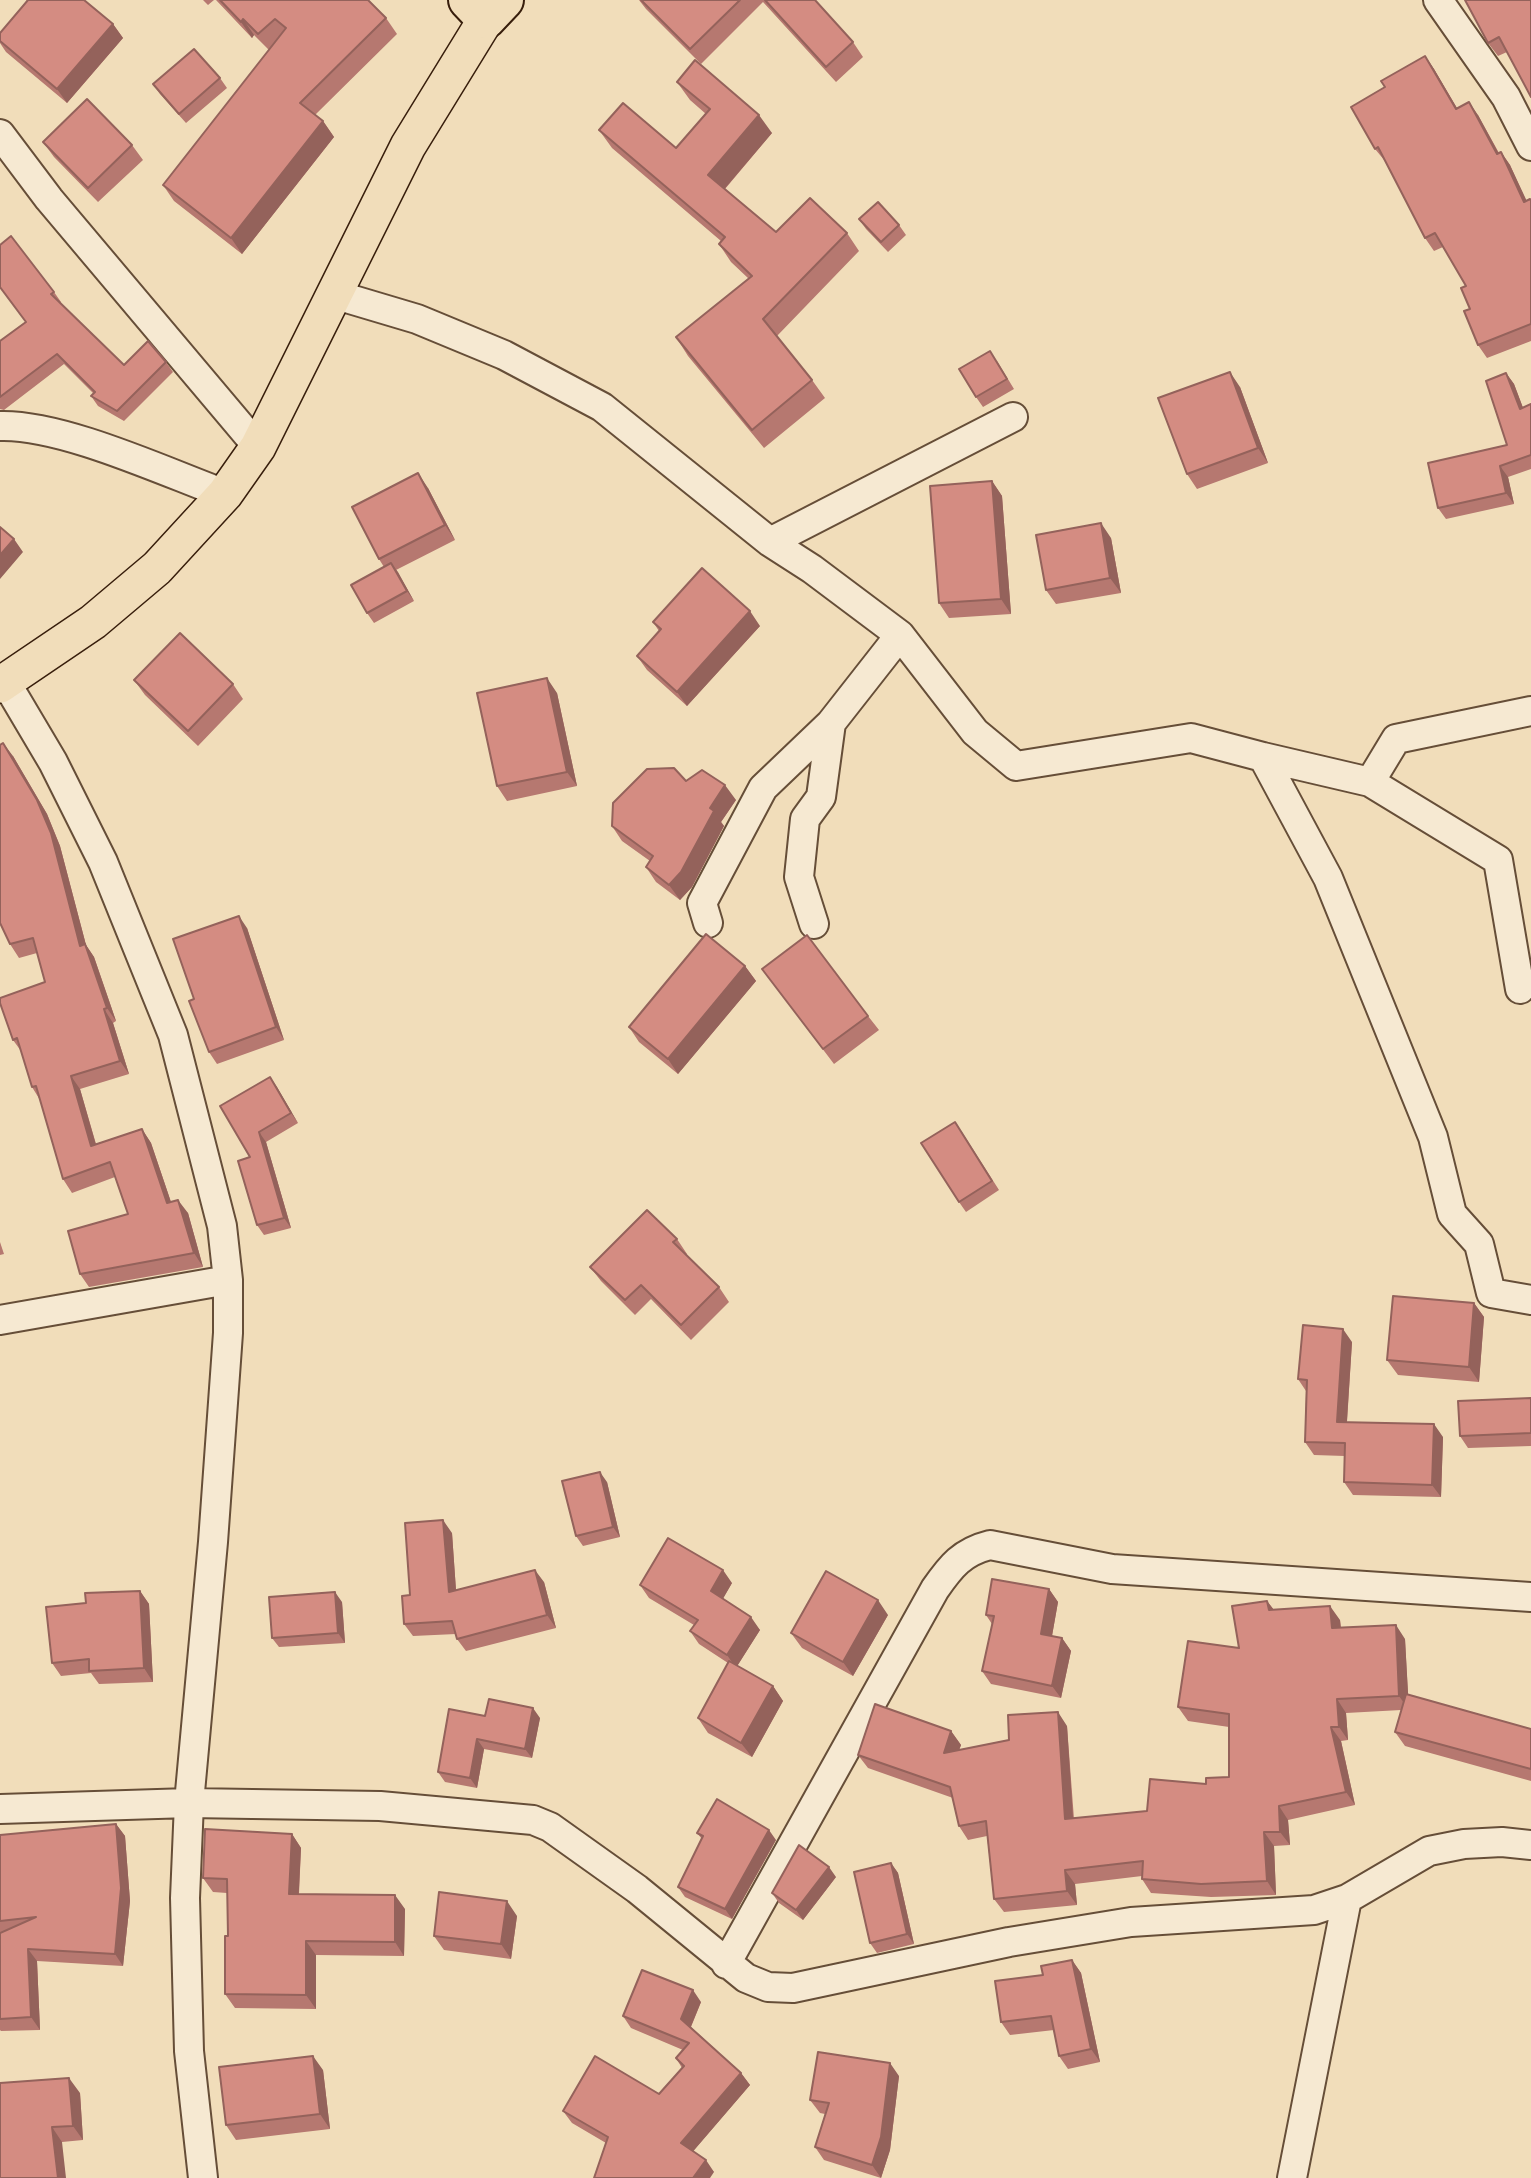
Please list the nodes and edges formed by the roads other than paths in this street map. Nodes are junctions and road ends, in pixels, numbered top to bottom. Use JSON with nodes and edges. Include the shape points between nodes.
{"nodes":[{"id":1,"x":1438,"y":0,"type":"edge"},
{"id":2,"x":486,"y":6,"type":"edge"},
{"id":3,"x":0,"y":134,"type":"edge"},
{"id":4,"x":1531,"y":146,"type":"edge"},
{"id":5,"x":333,"y":295,"type":"junction"},
{"id":6,"x":1013,"y":417,"type":"dead end"},
{"id":7,"x":0,"y":426,"type":"edge"},
{"id":8,"x":258,"y":447,"type":"junction"},
{"id":9,"x":225,"y":494,"type":"junction"},
{"id":10,"x":771,"y":542,"type":"junction"},
{"id":11,"x":900,"y":635,"type":"junction"},
{"id":12,"x":3,"y":683,"type":"edge"},
{"id":13,"x":1531,"y":711,"type":"edge"},
{"id":14,"x":831,"y":723,"type":"junction"},
{"id":15,"x":1263,"y":757,"type":"junction"},
{"id":16,"x":1370,"y":782,"type":"junction"},
{"id":17,"x":708,"y":923,"type":"dead end"},
{"id":18,"x":814,"y":924,"type":"dead end"},
{"id":19,"x":1520,"y":989,"type":"dead end"},
{"id":20,"x":228,"y":1280,"type":"junction"},
{"id":21,"x":1531,"y":1300,"type":"edge"},
{"id":22,"x":0,"y":1320,"type":"edge"},
{"id":23,"x":1531,"y":1597,"type":"edge"},
{"id":24,"x":189,"y":1802,"type":"junction"},
{"id":25,"x":0,"y":1809,"type":"edge"},
{"id":26,"x":1531,"y":1845,"type":"edge"},
{"id":27,"x":1347,"y":1899,"type":"junction"},
{"id":28,"x":726,"y":1964,"type":"junction"},
{"id":29,"x":203,"y":2178,"type":"edge"},
{"id":30,"x":1292,"y":2178,"type":"edge"}],
"edges":[{"from":1,"to":4,"type":"street","via":[[1506,97]]},
{"from":2,"to":5,"type":"main road"},
{"from":3,"to":8,"type":"street","via":[[49,199]]},
{"from":5,"to":8,"type":"main road"},
{"from":5,"to":10,"type":"street","via":[[417,319],[504,355],[602,407]]},
{"from":6,"to":10,"type":"street"},
{"from":7,"to":9,"type":"street","via":[[36,429]]},
{"from":8,"to":9,"type":"main road"},
{"from":9,"to":12,"type":"main road","via":[[157,568],[93,622]]},
{"from":10,"to":11,"type":"street"},
{"from":11,"to":14,"type":"street"},
{"from":11,"to":15,"type":"street","via":[[975,732],[1016,766],[1191,738]]},
{"from":12,"to":20,"type":"street","via":[[53,762],[103,862],[173,1035],[222,1226]]},
{"from":13,"to":16,"type":"street","via":[[1396,739]]},
{"from":14,"to":17,"type":"street","via":[[763,788],[702,903]]},
{"from":14,"to":18,"type":"street","via":[[821,797],[805,819],[799,877]]},
{"from":15,"to":16,"type":"street"},
{"from":15,"to":21,"type":"street","via":[[1328,878],[1433,1137],[1452,1214],[1479,1244],[1491,1293]]},
{"from":16,"to":19,"type":"street","via":[[1498,860]]},
{"from":20,"to":22,"type":"street"},
{"from":20,"to":24,"type":"street","via":[[213,1542]]},
{"from":23,"to":28,"type":"street","via":[[1112,1569],[990,1545],[970,1550],[954,1562],[935,1589]]},
{"from":24,"to":25,"type":"street"},
{"from":24,"to":28,"type":"street","via":[[380,1806],[533,1819],[637,1889]]},
{"from":24,"to":29,"type":"street","via":[[185,1898],[190,2051]]},
{"from":26,"to":27,"type":"street","via":[[1464,1844],[1429,1851]]},
{"from":27,"to":28,"type":"street","via":[[1314,1910],[1117,1924],[793,1988],[768,1987]]},
{"from":27,"to":30,"type":"street"}]}
